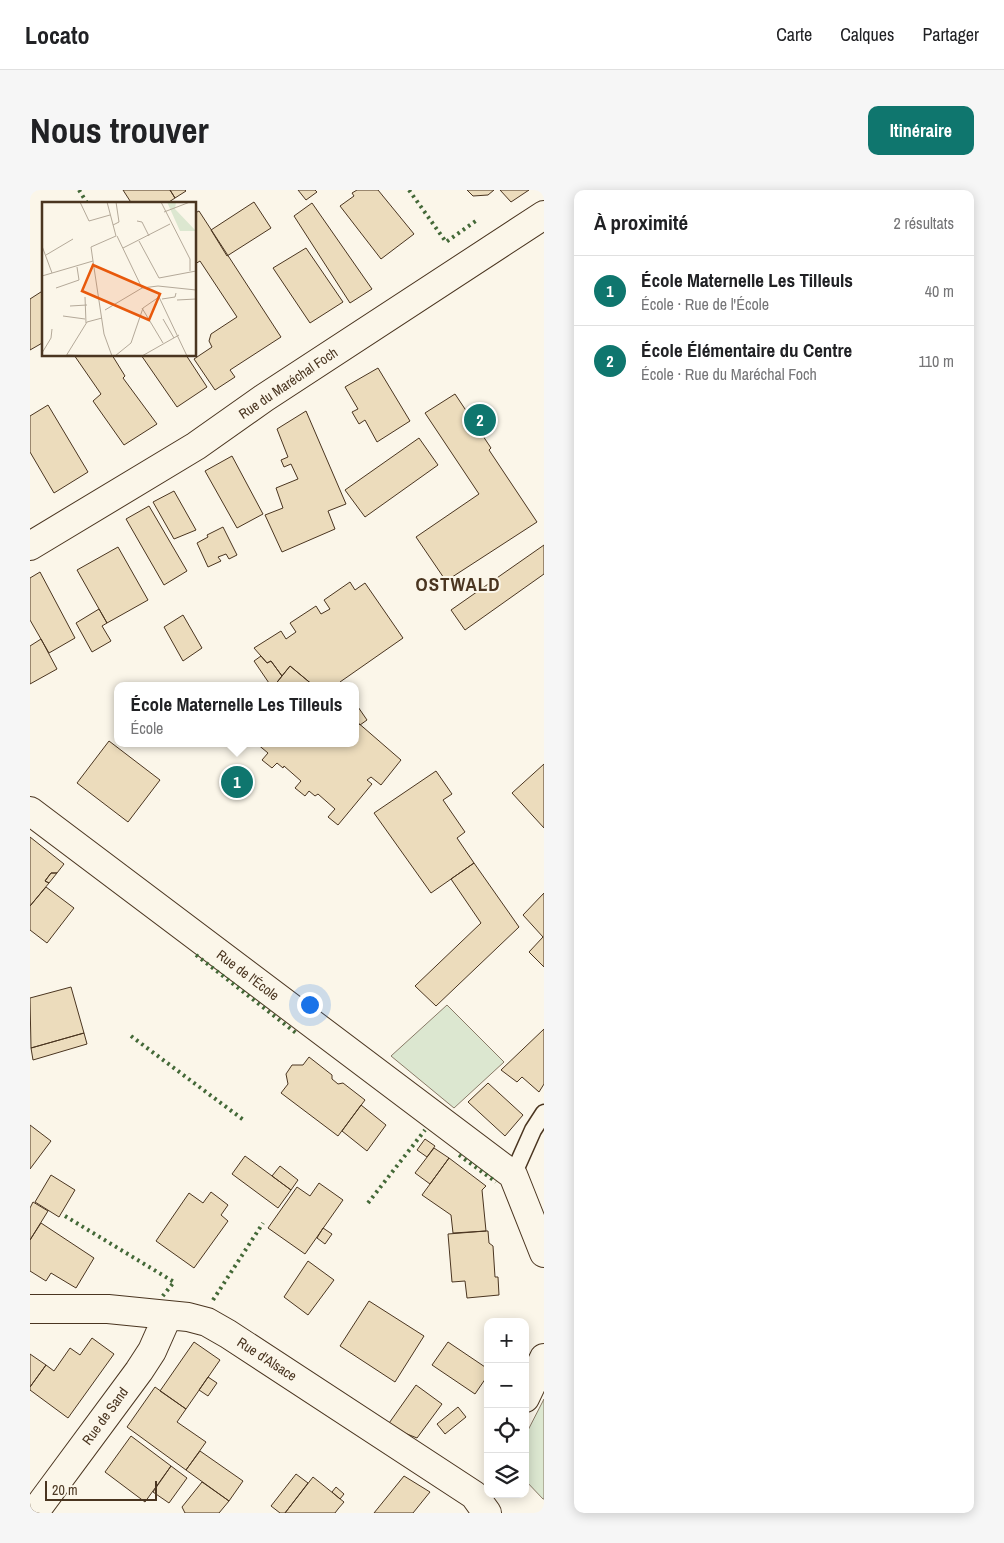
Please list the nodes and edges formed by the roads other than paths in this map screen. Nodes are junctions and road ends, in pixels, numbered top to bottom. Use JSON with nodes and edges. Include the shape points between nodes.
{"nodes":[{"id":1,"x":544,"y":215,"type":"edge"},
{"id":2,"x":30,"y":546,"type":"edge"},
{"id":3,"x":30,"y":811,"type":"edge"},
{"id":4,"x":544,"y":1113,"type":"edge"},
{"id":5,"x":513,"y":1175,"type":"junction"},
{"id":6,"x":544,"y":1253,"type":"edge"},
{"id":7,"x":30,"y":1309,"type":"edge"},
{"id":8,"x":168,"y":1315,"type":"junction"},
{"id":9,"x":544,"y":1358,"type":"edge"},
{"id":10,"x":529,"y":1390,"type":"edge"},
{"id":11,"x":483,"y":1495,"type":"edge"},
{"id":12,"x":34,"y":1513,"type":"edge"}],
"edges":[{"from":1,"to":2,"type":"street","name":"Rue du Maréchal Foch","via":[[196,446]]},
{"from":3,"to":5,"type":"street","name":"Rue de l'École"},
{"from":4,"to":5,"type":"lane"},
{"from":5,"to":6,"type":"street"},
{"from":7,"to":8,"type":"street","name":"Rue d'Alsace","via":[[108,1309]]},
{"from":8,"to":11,"type":"street","name":"Rue d'Alsace","via":[[207,1322],[228,1334]]},
{"from":8,"to":12,"type":"street","name":"Rue de Sand","via":[[139,1371]]},
{"from":9,"to":10,"type":"street"}]}
